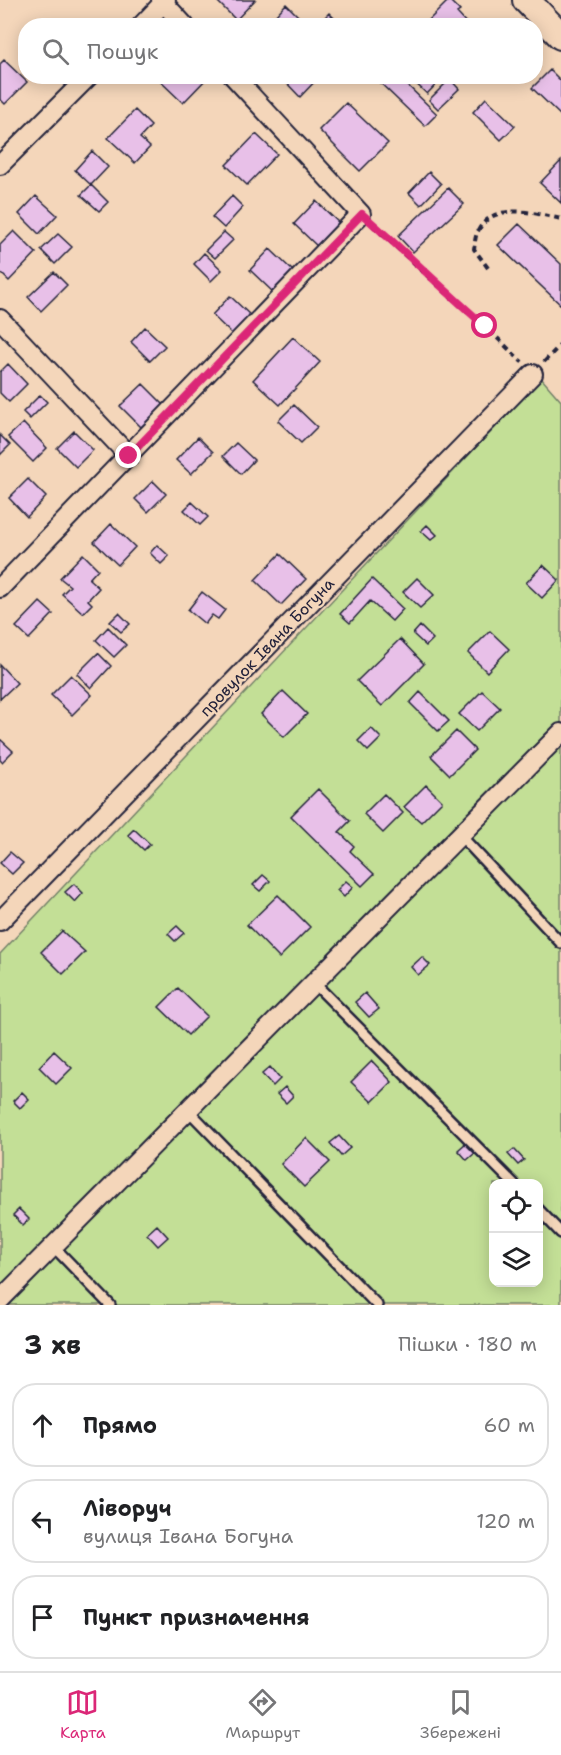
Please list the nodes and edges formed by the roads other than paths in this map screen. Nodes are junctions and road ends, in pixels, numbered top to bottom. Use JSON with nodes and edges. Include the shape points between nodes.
{"nodes":[{"id":1,"x":526,"y":0,"type":"edge"},
{"id":2,"x":163,"y":1,"type":"edge"},
{"id":3,"x":148,"y":18,"type":"edge"},
{"id":4,"x":178,"y":18,"type":"edge"},
{"id":5,"x":561,"y":36,"type":"edge"},
{"id":6,"x":81,"y":84,"type":"edge"},
{"id":7,"x":240,"y":84,"type":"edge"},
{"id":8,"x":0,"y":165,"type":"edge"},
{"id":9,"x":0,"y":319,"type":"edge"},
{"id":10,"x":533,"y":374,"type":"road end"},
{"id":11,"x":129,"y":456,"type":"junction"},
{"id":12,"x":0,"y":588,"type":"edge"},
{"id":13,"x":561,"y":734,"type":"edge"},
{"id":14,"x":460,"y":836,"type":"junction"},
{"id":15,"x":0,"y":921,"type":"edge"},
{"id":16,"x":561,"y":943,"type":"edge"},
{"id":17,"x":314,"y":983,"type":"junction"},
{"id":18,"x":188,"y":1110,"type":"junction"},
{"id":19,"x":509,"y":1179,"type":"edge"},
{"id":20,"x":543,"y":1214,"type":"edge"},
{"id":21,"x":561,"y":1233,"type":"edge"},
{"id":22,"x":53,"y":1246,"type":"junction"},
{"id":23,"x":0,"y":1300,"type":"edge"},
{"id":24,"x":110,"y":1305,"type":"edge"},
{"id":25,"x":377,"y":1305,"type":"edge"}],
"edges":[{"from":1,"to":5,"type":"street"},
{"from":2,"to":3,"type":"street"},
{"from":2,"to":4,"type":"street"},
{"from":6,"to":8,"type":"street"},
{"from":7,"to":11,"type":"street","via":[[362,214]]},
{"from":9,"to":11,"type":"street"},
{"from":10,"to":15,"type":"street","name":"провулок Івана Богуна"},
{"from":11,"to":12,"type":"street"},
{"from":13,"to":14,"type":"street"},
{"from":14,"to":16,"type":"lane"},
{"from":14,"to":17,"type":"street"},
{"from":17,"to":18,"type":"street"},
{"from":17,"to":19,"type":"lane"},
{"from":18,"to":22,"type":"street"},
{"from":18,"to":25,"type":"lane"},
{"from":20,"to":21,"type":"lane"},
{"from":22,"to":23,"type":"street"},
{"from":22,"to":24,"type":"lane"}]}
